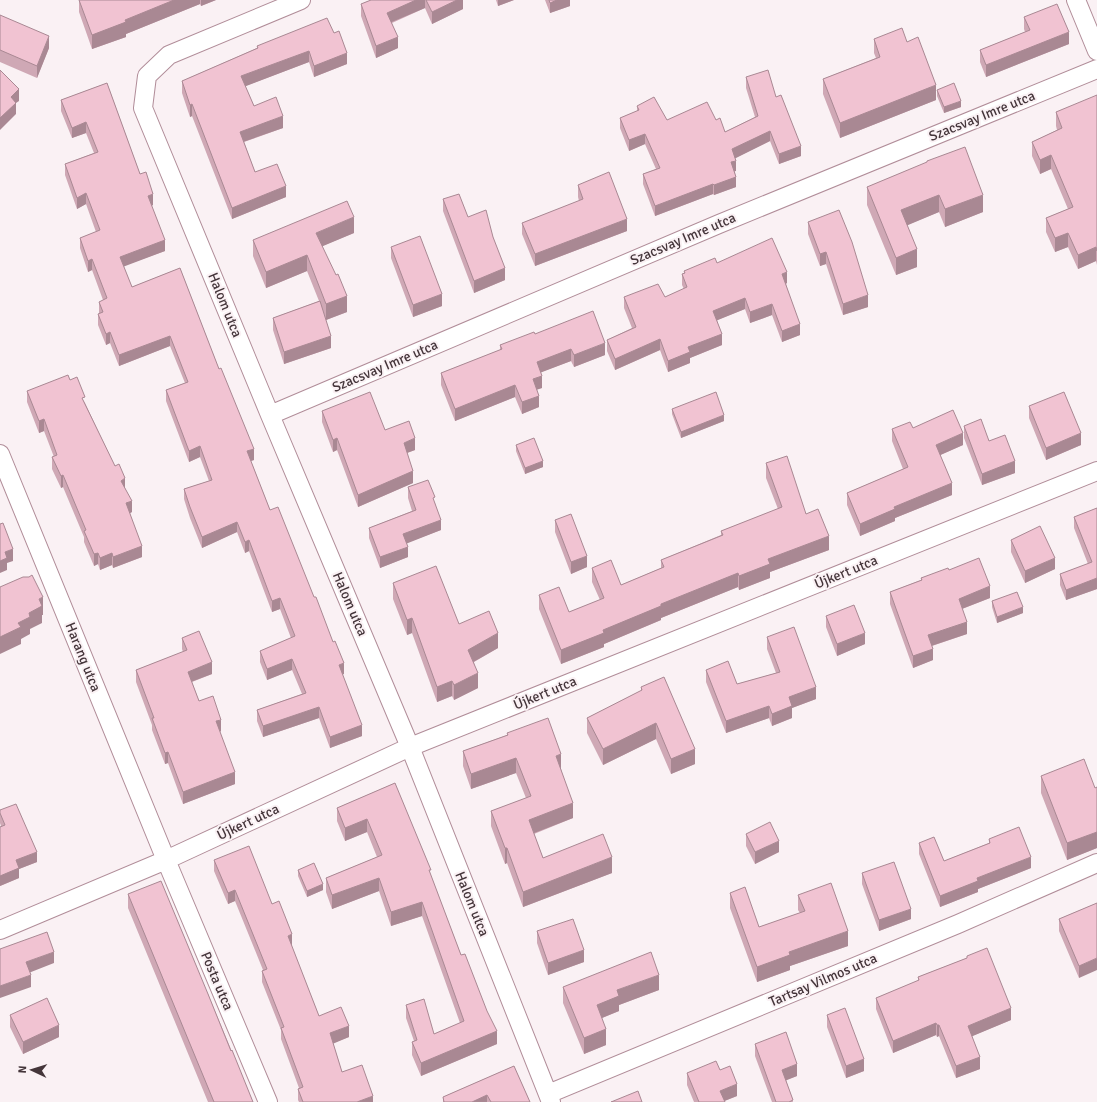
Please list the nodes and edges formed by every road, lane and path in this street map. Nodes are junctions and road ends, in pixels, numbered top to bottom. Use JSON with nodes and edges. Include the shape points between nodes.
{"nodes":[{"id":1,"x":301,"y":0,"type":"edge"},
{"id":2,"x":1076,"y":0,"type":"edge"},
{"id":3,"x":1097,"y":51,"type":"edge"},
{"id":4,"x":1097,"y":69,"type":"edge"},
{"id":5,"x":270,"y":415,"type":"junction"},
{"id":6,"x":0,"y":454,"type":"edge"},
{"id":7,"x":1097,"y":471,"type":"edge"},
{"id":8,"x":410,"y":747,"type":"junction"},
{"id":9,"x":166,"y":860,"type":"junction"},
{"id":10,"x":1097,"y":863,"type":"edge"},
{"id":11,"x":0,"y":930,"type":"edge"},
{"id":12,"x":549,"y":1098,"type":"edge"},
{"id":13,"x":268,"y":1102,"type":"edge"}],
"edges":[{"from":1,"to":5,"type":"street","name":"Halom utca","via":[[170,55],[147,76],[143,108]]},
{"from":2,"to":3,"type":"street"},
{"from":4,"to":5,"type":"street","name":"Szacsvay Imre utca","via":[[719,224]]},
{"from":5,"to":8,"type":"street","name":"Halom utca"},
{"from":6,"to":9,"type":"street","name":"Harang utca"},
{"from":7,"to":8,"type":"street","name":"Újkert utca"},
{"from":8,"to":9,"type":"street","name":"Újkert utca"},
{"from":8,"to":12,"type":"street","name":"Halom utca"},
{"from":9,"to":11,"type":"street","name":"Újkert utca"},
{"from":9,"to":13,"type":"street","name":"Posta utca"},
{"from":10,"to":12,"type":"street","name":"Tartsay Vilmos utca"}]}
